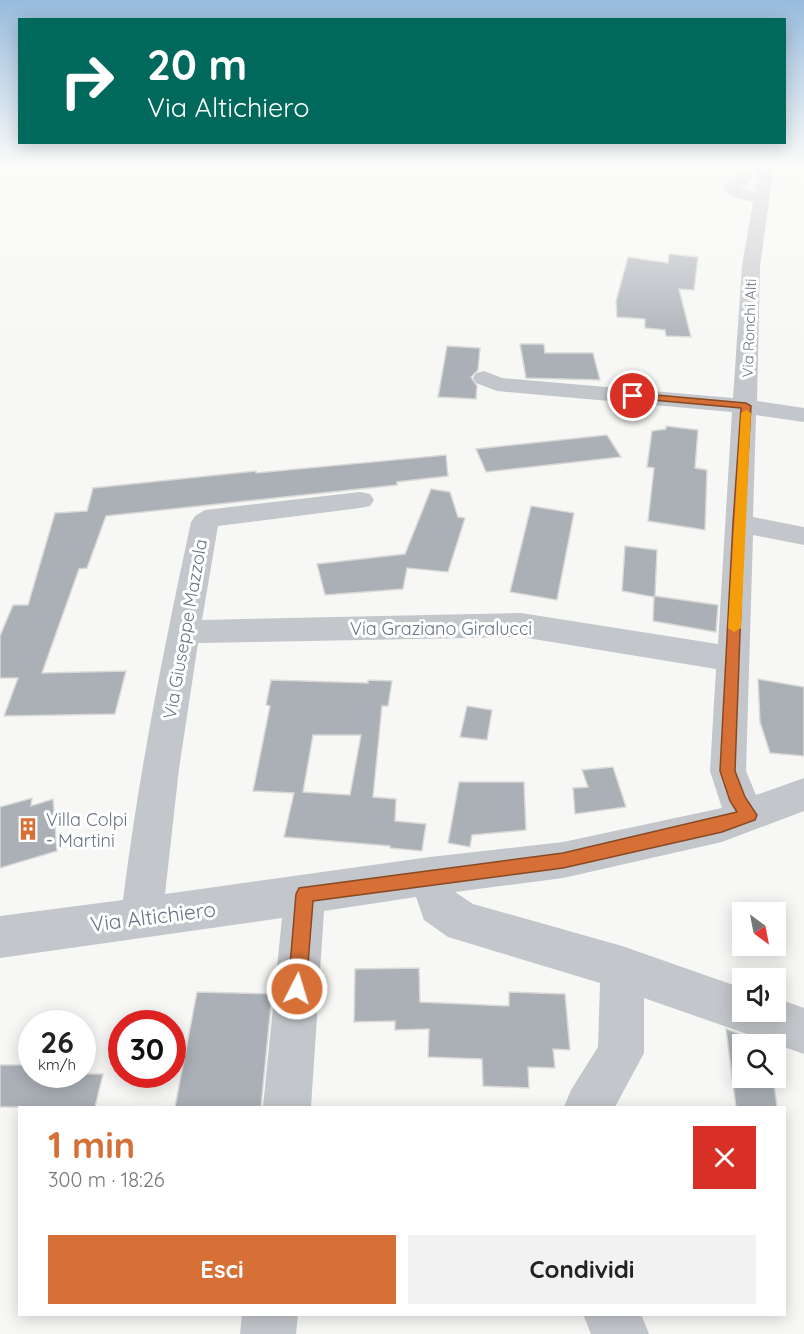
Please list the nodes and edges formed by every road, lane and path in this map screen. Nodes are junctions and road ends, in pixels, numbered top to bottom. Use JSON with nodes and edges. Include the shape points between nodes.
{"nodes":[{"id":1,"x":762,"y":227,"type":"edge"},
{"id":2,"x":484,"y":378,"type":"dead end"},
{"id":3,"x":746,"y":406,"type":"junction"},
{"id":4,"x":804,"y":415,"type":"edge"},
{"id":5,"x":360,"y":500,"type":"dead end"},
{"id":6,"x":738,"y":523,"type":"junction"},
{"id":7,"x":804,"y":536,"type":"edge"},
{"id":8,"x":182,"y":632,"type":"junction"},
{"id":9,"x":733,"y":659,"type":"junction"},
{"id":10,"x":804,"y":794,"type":"edge"},
{"id":11,"x":749,"y":815,"type":"junction"},
{"id":12,"x":430,"y":876,"type":"junction"},
{"id":13,"x":305,"y":894,"type":"junction"},
{"id":14,"x":142,"y":918,"type":"junction"},
{"id":15,"x":0,"y":937,"type":"edge"},
{"id":16,"x":622,"y":968,"type":"junction"},
{"id":17,"x":732,"y":1006,"type":"edge"},
{"id":18,"x":778,"y":1022,"type":"edge"},
{"id":19,"x":804,"y":1031,"type":"edge"},
{"id":20,"x":287,"y":1106,"type":"edge"},
{"id":21,"x":589,"y":1106,"type":"edge"},
{"id":22,"x":270,"y":1316,"type":"edge"},
{"id":23,"x":612,"y":1316,"type":"edge"},
{"id":24,"x":268,"y":1334,"type":"edge"},
{"id":25,"x":621,"y":1334,"type":"edge"}],
"edges":[{"from":1,"to":3,"type":"street","name":"Via Ronchi Alti","via":[[749,299]]},
{"from":2,"to":3,"type":"street","via":[[497,384]]},
{"from":3,"to":4,"type":"street"},
{"from":3,"to":6,"type":"street","name":"Via Ronchi Alti"},
{"from":5,"to":8,"type":"street","name":"Via Giuseppe Mazzola","via":[[215,516],[205,522]]},
{"from":6,"to":7,"type":"street"},
{"from":6,"to":9,"type":"street","name":"Via Ronchi Alti"},
{"from":8,"to":9,"type":"street","name":"Via Graziano Giralucci","via":[[521,625]]},
{"from":8,"to":14,"type":"street","name":"Via Giuseppe Mazzola"},
{"from":9,"to":11,"type":"street","name":"Via Ronchi Alti","via":[[728,771],[738,801]]},
{"from":10,"to":11,"type":"street","name":"Via Altichiero"},
{"from":11,"to":12,"type":"street","name":"Via Altichiero","via":[[722,825],[563,860]]},
{"from":12,"to":13,"type":"street","name":"Via Altichiero"},
{"from":12,"to":16,"type":"street","via":[[439,906],[463,922]]},
{"from":13,"to":14,"type":"street","name":"Via Altichiero"},
{"from":13,"to":20,"type":"street"},
{"from":14,"to":15,"type":"street","name":"Via Altichiero"},
{"from":16,"to":17,"type":"street"},
{"from":16,"to":21,"type":"street","via":[[621,1053]]},
{"from":18,"to":19,"type":"street"},
{"from":22,"to":24,"type":"street"},
{"from":23,"to":25,"type":"street"}]}
